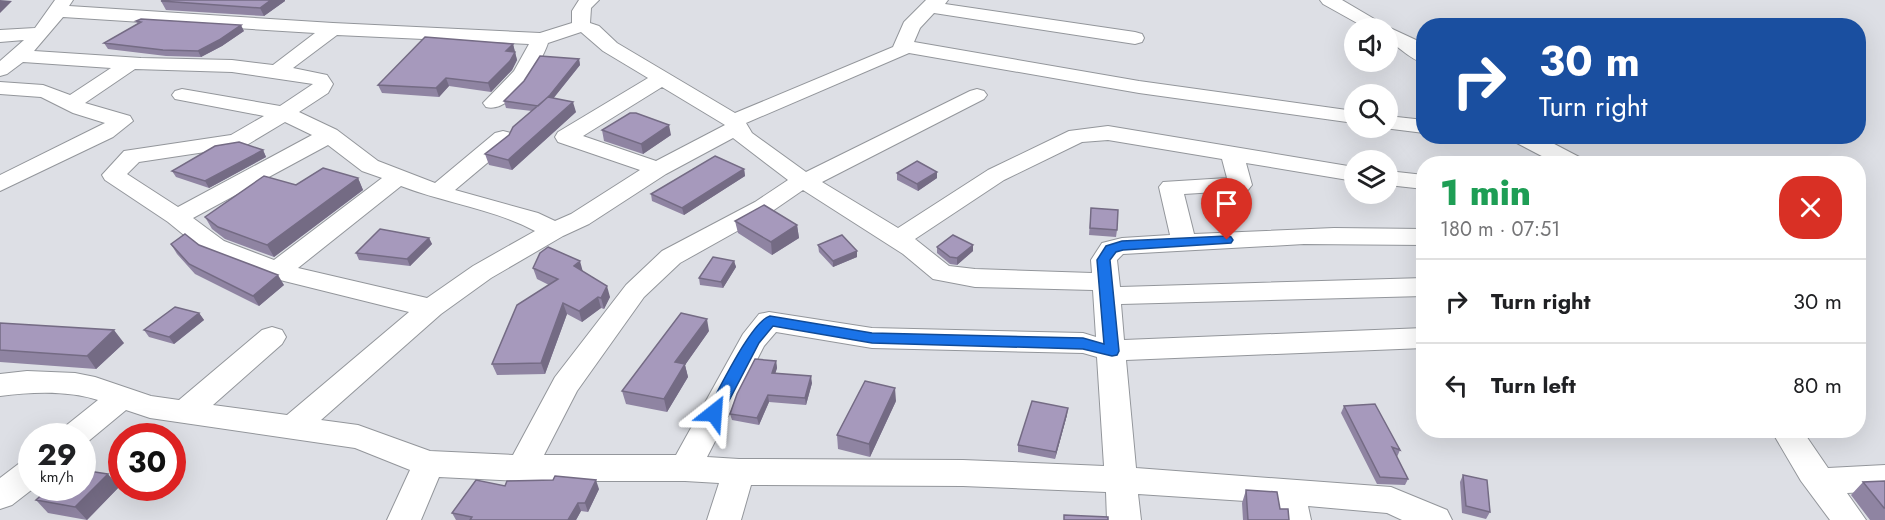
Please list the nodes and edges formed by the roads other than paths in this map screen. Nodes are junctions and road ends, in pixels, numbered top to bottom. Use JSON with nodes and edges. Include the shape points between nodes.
{"nodes":[{"id":1,"x":590,"y":0,"type":"edge"},
{"id":2,"x":1329,"y":0,"type":"edge"},
{"id":3,"x":934,"y":3,"type":"edge"},
{"id":4,"x":61,"y":6,"type":"edge"},
{"id":5,"x":1361,"y":18,"type":"edge"},
{"id":6,"x":581,"y":26,"type":"junction"},
{"id":7,"x":333,"y":29,"type":"junction"},
{"id":8,"x":39,"y":33,"type":"junction"},
{"id":9,"x":0,"y":36,"type":"edge"},
{"id":10,"x":1135,"y":38,"type":"dead end"},
{"id":11,"x":1398,"y":38,"type":"edge"},
{"id":12,"x":540,"y":39,"type":"junction"},
{"id":13,"x":902,"y":46,"type":"junction"},
{"id":14,"x":1416,"y":50,"type":"edge"},
{"id":15,"x":20,"y":56,"type":"junction"},
{"id":16,"x":130,"y":64,"type":"junction"},
{"id":17,"x":0,"y":70,"type":"edge"},
{"id":18,"x":277,"y":70,"type":"junction"},
{"id":19,"x":662,"y":78,"type":"junction"},
{"id":20,"x":0,"y":88,"type":"edge"},
{"id":21,"x":182,"y":94,"type":"dead end"},
{"id":22,"x":977,"y":95,"type":"dead end"},
{"id":23,"x":493,"y":103,"type":"dead end"},
{"id":24,"x":70,"y":104,"type":"junction"},
{"id":25,"x":284,"y":113,"type":"junction"},
{"id":26,"x":1344,"y":116,"type":"edge"},
{"id":27,"x":1398,"y":123,"type":"edge"},
{"id":28,"x":736,"y":124,"type":"junction"},
{"id":29,"x":1416,"y":126,"type":"edge"},
{"id":30,"x":329,"y":135,"type":"junction"},
{"id":31,"x":503,"y":138,"type":"edge"},
{"id":32,"x":1534,"y":144,"type":"edge"},
{"id":33,"x":1232,"y":154,"type":"junction"},
{"id":34,"x":1558,"y":156,"type":"edge"},
{"id":35,"x":658,"y":169,"type":"junction"},
{"id":36,"x":1344,"y":172,"type":"edge"},
{"id":37,"x":398,"y":177,"type":"junction"},
{"id":38,"x":1398,"y":179,"type":"edge"},
{"id":39,"x":804,"y":181,"type":"junction"},
{"id":40,"x":1416,"y":181,"type":"edge"},
{"id":41,"x":0,"y":184,"type":"edge"},
{"id":42,"x":438,"y":192,"type":"junction"},
{"id":43,"x":177,"y":217,"type":"junction"},
{"id":44,"x":554,"y":231,"type":"junction"},
{"id":45,"x":1416,"y":237,"type":"edge"},
{"id":46,"x":898,"y":239,"type":"junction"},
{"id":47,"x":1184,"y":242,"type":"junction"},
{"id":48,"x":277,"y":271,"type":"junction"},
{"id":49,"x":1416,"y":287,"type":"edge"},
{"id":50,"x":1107,"y":289,"type":"junction"},
{"id":51,"x":431,"y":308,"type":"junction"},
{"id":52,"x":272,"y":337,"type":"dead end"},
{"id":53,"x":1416,"y":338,"type":"edge"},
{"id":54,"x":1112,"y":351,"type":"junction"},
{"id":55,"x":0,"y":385,"type":"edge"},
{"id":56,"x":121,"y":398,"type":"junction"},
{"id":57,"x":185,"y":412,"type":"junction"},
{"id":58,"x":90,"y":423,"type":"edge"},
{"id":59,"x":293,"y":427,"type":"junction"},
{"id":60,"x":1791,"y":438,"type":"edge"},
{"id":61,"x":429,"y":464,"type":"junction"},
{"id":62,"x":522,"y":468,"type":"junction"},
{"id":63,"x":685,"y":468,"type":"junction"},
{"id":64,"x":739,"y":472,"type":"junction"},
{"id":65,"x":1885,"y":478,"type":"edge"},
{"id":66,"x":1122,"y":480,"type":"junction"},
{"id":67,"x":18,"y":482,"type":"edge"},
{"id":68,"x":1819,"y":482,"type":"junction"},
{"id":69,"x":0,"y":496,"type":"edge"},
{"id":70,"x":1291,"y":506,"type":"edge"},
{"id":71,"x":404,"y":520,"type":"edge"},
{"id":72,"x":724,"y":520,"type":"edge"},
{"id":73,"x":1124,"y":520,"type":"edge"},
{"id":74,"x":1435,"y":520,"type":"edge"},
{"id":75,"x":1849,"y":520,"type":"edge"}],
"edges":[{"from":1,"to":6,"type":"street","via":[[580,12]]},
{"from":2,"to":5,"type":"street"},
{"from":3,"to":10,"type":"street"},
{"from":3,"to":13,"type":"street","via":[[911,26]]},
{"from":4,"to":7,"type":"street"},
{"from":4,"to":8,"type":"street"},
{"from":6,"to":12,"type":"street"},
{"from":6,"to":19,"type":"street"},
{"from":7,"to":12,"type":"street"},
{"from":7,"to":18,"type":"street"},
{"from":8,"to":9,"type":"street"},
{"from":8,"to":15,"type":"street"},
{"from":11,"to":14,"type":"street"},
{"from":12,"to":23,"type":"street","via":[[527,69]]},
{"from":13,"to":26,"type":"street","via":[[1140,87]]},
{"from":13,"to":28,"type":"street","via":[[901,50]]},
{"from":15,"to":16,"type":"street"},
{"from":15,"to":17,"type":"street"},
{"from":16,"to":18,"type":"street"},
{"from":16,"to":24,"type":"street"},
{"from":18,"to":25,"type":"street","via":[[320,79],[323,84]]},
{"from":19,"to":28,"type":"street"},
{"from":19,"to":35,"type":"street","via":[[566,137]]},
{"from":20,"to":24,"type":"street","via":[[43,91]]},
{"from":21,"to":25,"type":"street"},
{"from":22,"to":39,"type":"street"},
{"from":24,"to":41,"type":"street","via":[[122,121]]},
{"from":25,"to":30,"type":"street"},
{"from":25,"to":43,"type":"street","via":[[237,141],[132,156],[113,175]]},
{"from":27,"to":29,"type":"street"},
{"from":28,"to":35,"type":"street"},
{"from":28,"to":39,"type":"street","via":[[744,137]]},
{"from":30,"to":37,"type":"street","via":[[370,166]]},
{"from":30,"to":43,"type":"street"},
{"from":31,"to":42,"type":"street"},
{"from":32,"to":34,"type":"street"},
{"from":33,"to":36,"type":"street"},
{"from":33,"to":46,"type":"street","via":[[1108,133],[1077,136],[996,175]]},
{"from":33,"to":47,"type":"street","via":[[1240,185],[1171,187]]},
{"from":35,"to":44,"type":"street","via":[[580,219]]},
{"from":37,"to":42,"type":"street"},
{"from":37,"to":48,"type":"street"},
{"from":38,"to":40,"type":"street"},
{"from":39,"to":46,"type":"street"},
{"from":39,"to":62,"type":"street","via":[[671,257],[635,291],[565,385]]},
{"from":42,"to":44,"type":"street","via":[[529,218]]},
{"from":43,"to":48,"type":"street","via":[[215,247]]},
{"from":44,"to":51,"type":"street","via":[[482,272]]},
{"from":45,"to":47,"type":"street"},
{"from":46,"to":50,"type":"street","via":[[942,273]]},
{"from":47,"to":50,"type":"street","via":[[1111,249],[1104,260]]},
{"from":48,"to":51,"type":"street"},
{"from":49,"to":50,"type":"street"},
{"from":50,"to":54,"type":"street"},
{"from":51,"to":59,"type":"street"},
{"from":52,"to":57,"type":"street"},
{"from":53,"to":54,"type":"street"},
{"from":54,"to":63,"type":"street","via":[[1083,344],[872,338],[770,321],[753,340]]},
{"from":54,"to":66,"type":"street"},
{"from":55,"to":56,"type":"street","via":[[75,384]]},
{"from":56,"to":57,"type":"street"},
{"from":56,"to":58,"type":"street"},
{"from":57,"to":59,"type":"street"},
{"from":59,"to":61,"type":"street","via":[[358,437]]},
{"from":60,"to":68,"type":"street"},
{"from":61,"to":62,"type":"street"},
{"from":61,"to":71,"type":"street"},
{"from":62,"to":63,"type":"street"},
{"from":63,"to":64,"type":"street"},
{"from":64,"to":66,"type":"street","via":[[963,473]]},
{"from":64,"to":72,"type":"street"},
{"from":65,"to":68,"type":"street"},
{"from":66,"to":70,"type":"street"},
{"from":66,"to":73,"type":"street"},
{"from":67,"to":69,"type":"street"},
{"from":68,"to":75,"type":"street"},
{"from":70,"to":74,"type":"street","via":[[1391,500]]}]}
